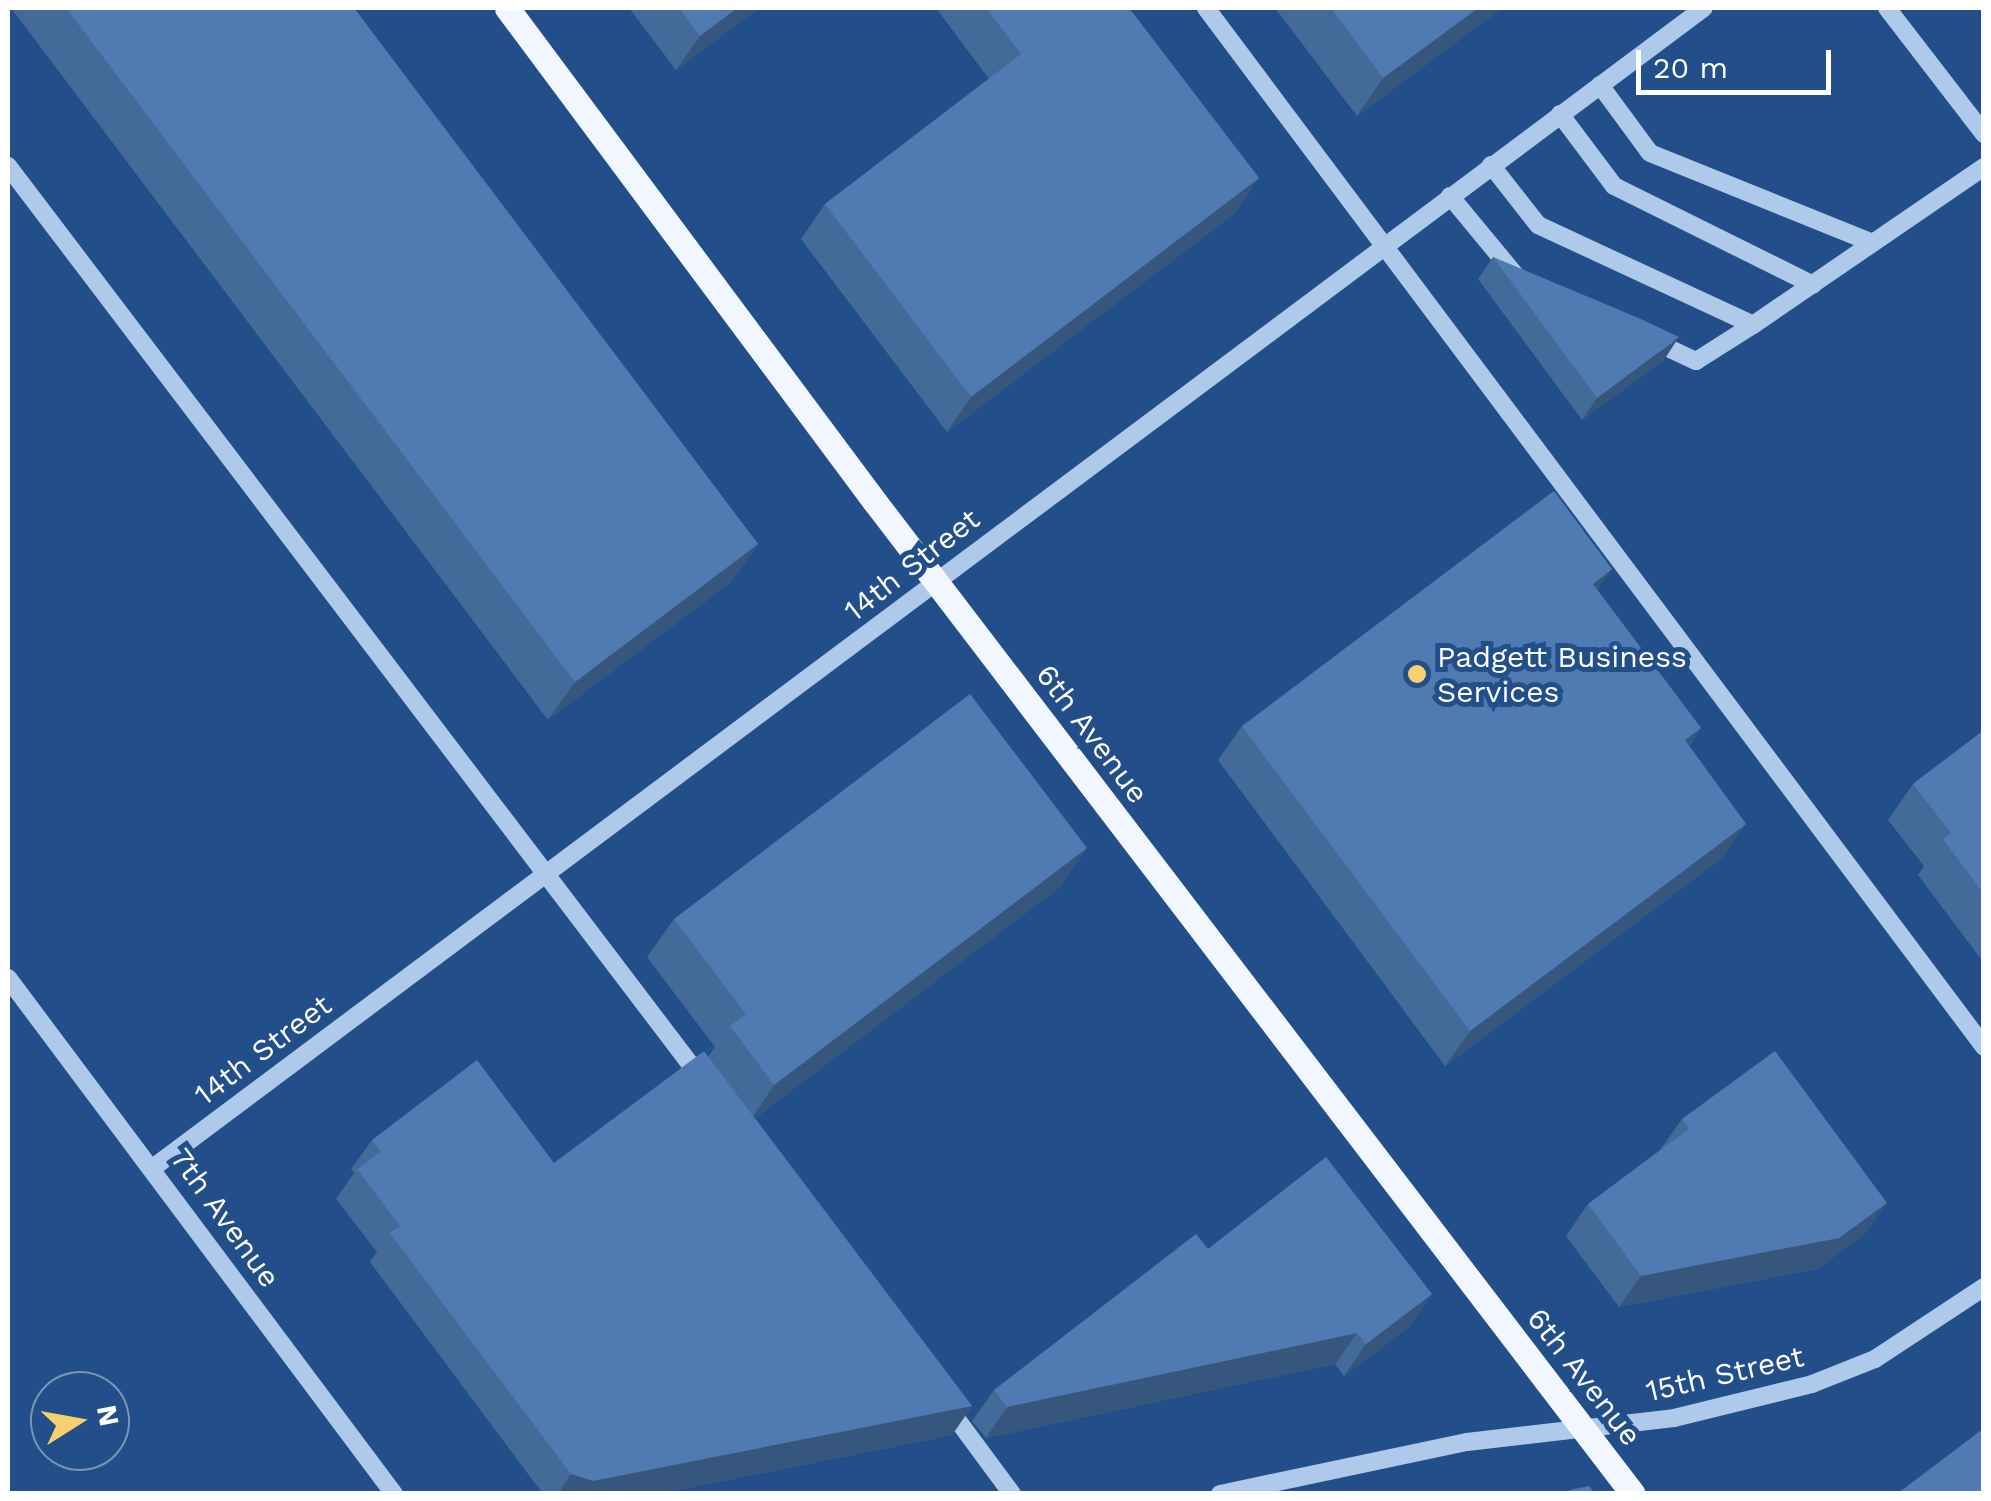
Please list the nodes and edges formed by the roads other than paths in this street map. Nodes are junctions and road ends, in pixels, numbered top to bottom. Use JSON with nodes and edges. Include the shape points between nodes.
{"nodes":[{"id":1,"x":507,"y":8,"type":"edge"},
{"id":2,"x":1206,"y":8,"type":"edge"},
{"id":3,"x":1704,"y":8,"type":"edge"},
{"id":4,"x":1887,"y":8,"type":"edge"},
{"id":5,"x":1600,"y":85,"type":"junction"},
{"id":6,"x":1560,"y":114,"type":"junction"},
{"id":7,"x":1984,"y":134,"type":"edge"},
{"id":8,"x":1491,"y":165,"type":"junction"},
{"id":9,"x":8,"y":166,"type":"edge"},
{"id":10,"x":1984,"y":167,"type":"edge"},
{"id":11,"x":1450,"y":196,"type":"junction"},
{"id":12,"x":1873,"y":244,"type":"junction"},
{"id":13,"x":1383,"y":245,"type":"junction"},
{"id":14,"x":1813,"y":285,"type":"junction"},
{"id":15,"x":1544,"y":289,"type":"edge"},
{"id":16,"x":1754,"y":324,"type":"junction"},
{"id":17,"x":1628,"y":329,"type":"edge"},
{"id":18,"x":934,"y":580,"type":"junction"},
{"id":19,"x":545,"y":870,"type":"junction"},
{"id":20,"x":8,"y":978,"type":"edge"},
{"id":21,"x":1984,"y":1047,"type":"edge"},
{"id":22,"x":712,"y":1092,"type":"edge"},
{"id":23,"x":154,"y":1167,"type":"junction"},
{"id":24,"x":1984,"y":1287,"type":"edge"},
{"id":25,"x":935,"y":1390,"type":"edge"},
{"id":26,"x":1584,"y":1428,"type":"junction"},
{"id":27,"x":394,"y":1494,"type":"edge"},
{"id":28,"x":1012,"y":1494,"type":"edge"},
{"id":29,"x":1220,"y":1494,"type":"edge"},
{"id":30,"x":1632,"y":1494,"type":"edge"}],
"edges":[{"from":1,"to":18,"type":"main road","name":"6th Avenue"},
{"from":2,"to":13,"type":"street"},
{"from":3,"to":5,"type":"street","name":"14th Street"},
{"from":4,"to":7,"type":"street"},
{"from":5,"to":6,"type":"street","name":"14th Street"},
{"from":5,"to":12,"type":"street","via":[[1650,153]]},
{"from":6,"to":8,"type":"street","name":"14th Street"},
{"from":6,"to":14,"type":"street","via":[[1614,186]]},
{"from":8,"to":11,"type":"street","name":"14th Street"},
{"from":8,"to":16,"type":"street","via":[[1538,225]]},
{"from":9,"to":19,"type":"street"},
{"from":10,"to":12,"type":"street"},
{"from":11,"to":13,"type":"street","name":"14th Street"},
{"from":11,"to":15,"type":"street","via":[[1510,274]]},
{"from":12,"to":14,"type":"street"},
{"from":13,"to":18,"type":"street","name":"14th Street"},
{"from":13,"to":21,"type":"street"},
{"from":14,"to":16,"type":"street"},
{"from":16,"to":17,"type":"street","via":[[1696,361]]},
{"from":18,"to":19,"type":"street","name":"14th Street"},
{"from":18,"to":26,"type":"main road","name":"6th Avenue"},
{"from":19,"to":22,"type":"street"},
{"from":19,"to":23,"type":"street","name":"14th Street"},
{"from":20,"to":23,"type":"street","name":"7th Avenue"},
{"from":23,"to":27,"type":"street","name":"7th Avenue"},
{"from":24,"to":26,"type":"street","name":"15th Street","via":[[1875,1359],[1812,1384],[1674,1418]]},
{"from":25,"to":28,"type":"street"},
{"from":26,"to":29,"type":"street","name":"15th Street","via":[[1467,1442]]},
{"from":26,"to":30,"type":"main road","name":"6th Avenue"}]}
